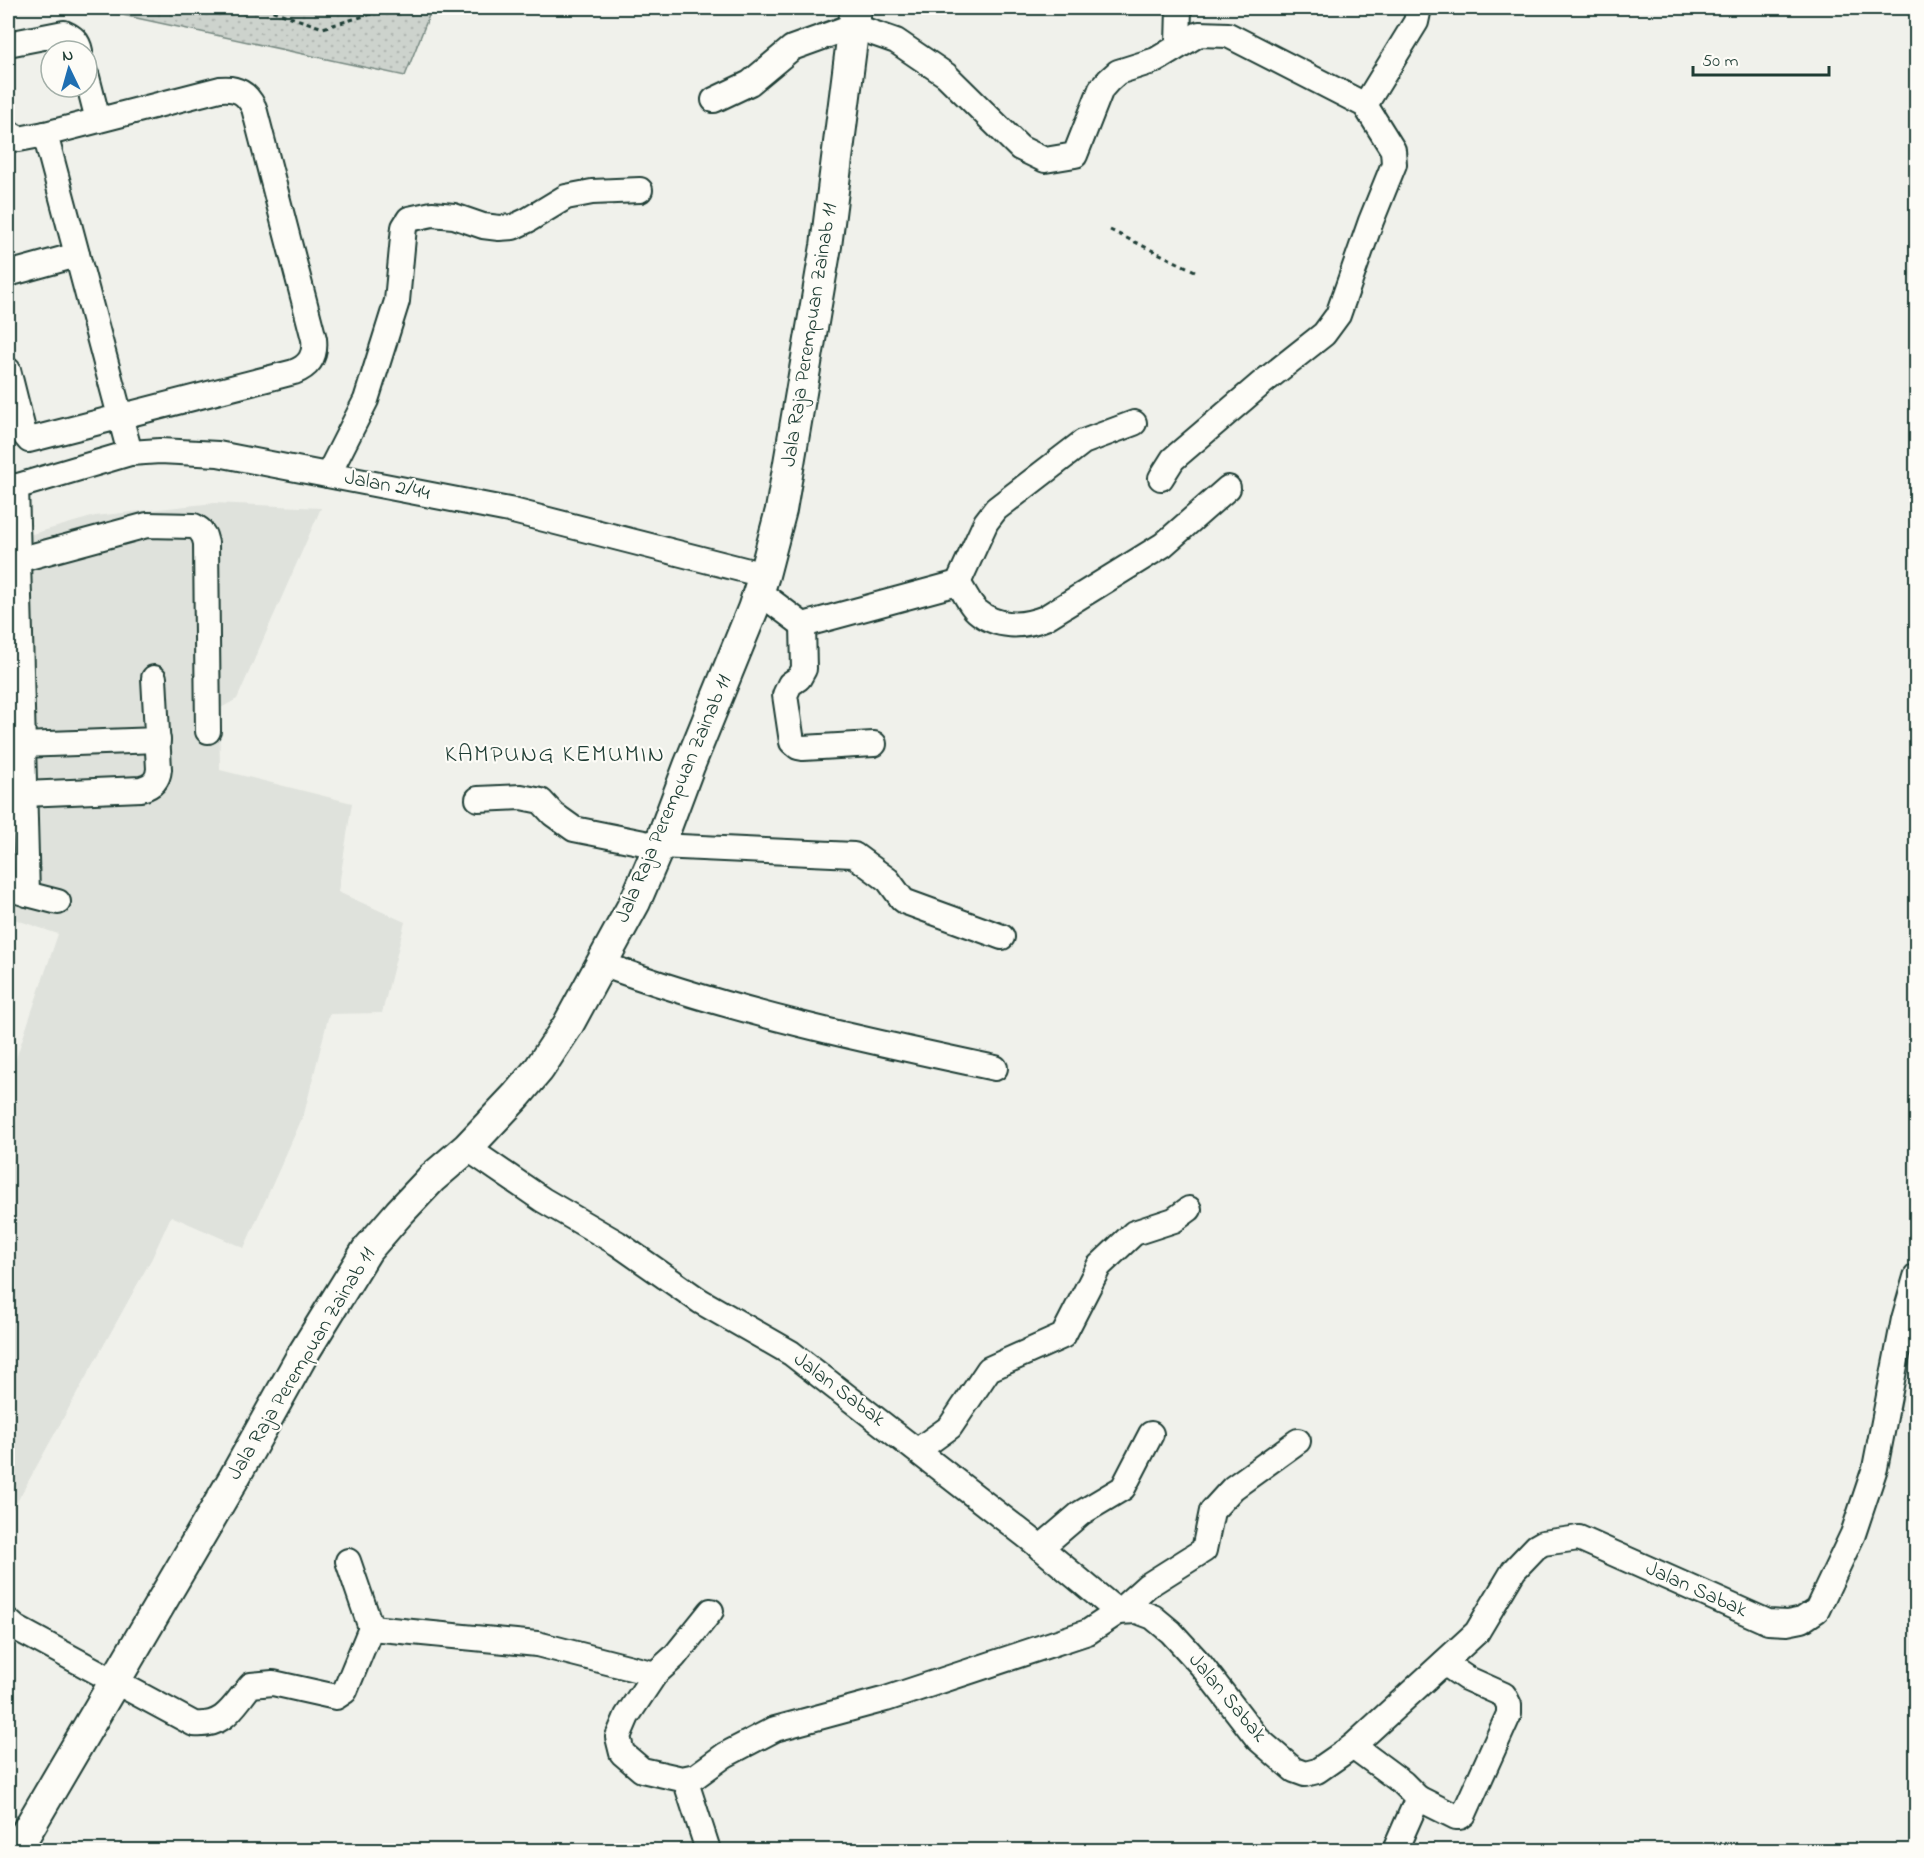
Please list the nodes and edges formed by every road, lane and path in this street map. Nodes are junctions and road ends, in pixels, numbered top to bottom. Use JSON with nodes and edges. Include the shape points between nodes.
{"nodes":[{"id":1,"x":264,"y":8,"type":"edge"},
{"id":2,"x":392,"y":8,"type":"edge"},
{"id":3,"x":1179,"y":8,"type":"edge"},
{"id":4,"x":1419,"y":8,"type":"edge"},
{"id":5,"x":855,"y":17,"type":"edge"},
{"id":6,"x":74,"y":39,"type":"edge"},
{"id":7,"x":8,"y":44,"type":"edge"},
{"id":8,"x":1179,"y":45,"type":"junction"},
{"id":9,"x":93,"y":99,"type":"edge"},
{"id":10,"x":714,"y":100,"type":"dead end"},
{"id":11,"x":1365,"y":105,"type":"junction"},
{"id":12,"x":98,"y":120,"type":"junction"},
{"id":13,"x":8,"y":132,"type":"edge"},
{"id":14,"x":45,"y":134,"type":"junction"},
{"id":15,"x":640,"y":190,"type":"dead end"},
{"id":16,"x":1110,"y":230,"type":"dead end"},
{"id":17,"x":77,"y":255,"type":"junction"},
{"id":18,"x":1195,"y":271,"type":"dead end"},
{"id":19,"x":8,"y":274,"type":"edge"},
{"id":20,"x":8,"y":370,"type":"edge"},
{"id":21,"x":120,"y":416,"type":"junction"},
{"id":22,"x":1134,"y":423,"type":"dead end"},
{"id":23,"x":129,"y":453,"type":"junction"},
{"id":24,"x":328,"y":475,"type":"junction"},
{"id":25,"x":1161,"y":478,"type":"dead end"},
{"id":26,"x":12,"y":488,"type":"edge"},
{"id":27,"x":1228,"y":488,"type":"dead end"},
{"id":28,"x":18,"y":560,"type":"junction"},
{"id":29,"x":762,"y":583,"type":"junction"},
{"id":30,"x":958,"y":583,"type":"junction"},
{"id":31,"x":804,"y":625,"type":"junction"},
{"id":32,"x":154,"y":678,"type":"dead end"},
{"id":33,"x":208,"y":731,"type":"dead end"},
{"id":34,"x":158,"y":740,"type":"junction"},
{"id":35,"x":874,"y":744,"type":"dead end"},
{"id":36,"x":22,"y":745,"type":"junction"},
{"id":37,"x":18,"y":780,"type":"edge"},
{"id":38,"x":478,"y":799,"type":"dead end"},
{"id":39,"x":659,"y":846,"type":"junction"},
{"id":40,"x":17,"y":891,"type":"edge"},
{"id":41,"x":58,"y":902,"type":"dead end"},
{"id":42,"x":1002,"y":937,"type":"dead end"},
{"id":43,"x":602,"y":964,"type":"junction"},
{"id":44,"x":995,"y":1068,"type":"dead end"},
{"id":45,"x":467,"y":1148,"type":"junction"},
{"id":46,"x":1189,"y":1209,"type":"dead end"},
{"id":47,"x":1917,"y":1277,"type":"edge"},
{"id":48,"x":1151,"y":1434,"type":"dead end"},
{"id":49,"x":1298,"y":1441,"type":"dead end"},
{"id":50,"x":918,"y":1450,"type":"junction"},
{"id":51,"x":1040,"y":1548,"type":"junction"},
{"id":52,"x":348,"y":1561,"type":"dead end"},
{"id":53,"x":711,"y":1611,"type":"dead end"},
{"id":54,"x":1118,"y":1612,"type":"junction"},
{"id":55,"x":371,"y":1628,"type":"junction"},
{"id":56,"x":10,"y":1629,"type":"edge"},
{"id":57,"x":1444,"y":1663,"type":"junction"},
{"id":58,"x":655,"y":1674,"type":"junction"},
{"id":59,"x":115,"y":1682,"type":"junction"},
{"id":60,"x":1353,"y":1746,"type":"junction"},
{"id":61,"x":685,"y":1779,"type":"junction"},
{"id":62,"x":1418,"y":1798,"type":"junction"},
{"id":63,"x":16,"y":1851,"type":"edge"},
{"id":64,"x":708,"y":1851,"type":"edge"},
{"id":65,"x":1395,"y":1851,"type":"edge"}],
"edges":[{"from":1,"to":2,"type":"path","via":[[323,28]]},
{"from":3,"to":8,"type":"street"},
{"from":4,"to":11,"type":"street","via":[[1416,22]]},
{"from":5,"to":8,"type":"street","via":[[945,75],[1020,148],[1045,160],[1075,155],[1101,89],[1118,72],[1156,60]]},
{"from":5,"to":10,"type":"street","via":[[792,48],[750,82]]},
{"from":5,"to":29,"type":"main road","name":"Jala Raja Perempuan Zainab 11","via":[[824,257],[781,510]]},
{"from":6,"to":7,"type":"street","via":[[64,33]]},
{"from":8,"to":11,"type":"street","via":[[1199,34],[1228,35]]},
{"from":9,"to":12,"type":"street"},
{"from":11,"to":25,"type":"street","via":[[1393,150],[1394,164],[1338,315],[1323,334],[1173,459]]},
{"from":12,"to":14,"type":"street"},
{"from":12,"to":21,"type":"street","via":[[220,89],[245,94],[254,108],[315,348],[308,364],[294,372]]},
{"from":13,"to":14,"type":"street","via":[[19,139]]},
{"from":14,"to":17,"type":"street"},
{"from":15,"to":24,"type":"street","via":[[566,197],[506,228],[483,226],[454,216],[432,214],[409,219],[404,227],[399,292],[366,400]]},
{"from":16,"to":18,"type":"path"},
{"from":17,"to":19,"type":"street"},
{"from":17,"to":21,"type":"street"},
{"from":20,"to":21,"type":"street","via":[[24,434],[29,440]]},
{"from":21,"to":23,"type":"street"},
{"from":22,"to":30,"type":"street","via":[[1083,442],[996,509]]},
{"from":23,"to":24,"type":"street","name":"Jalan 2/44","via":[[218,454]]},
{"from":23,"to":26,"type":"street","name":"Jalan 2/44"},
{"from":24,"to":29,"type":"street","name":"Jalan 2/44","via":[[509,510]]},
{"from":26,"to":28,"type":"street"},
{"from":27,"to":30,"type":"street","via":[[1163,545],[1045,618],[1028,624],[1005,624],[987,618],[976,610]]},
{"from":28,"to":33,"type":"street","via":[[145,525],[186,525],[200,530],[206,543]]},
{"from":28,"to":36,"type":"street"},
{"from":29,"to":31,"type":"street"},
{"from":29,"to":39,"type":"main road","name":"Jala Raja Perempuan Zainab 11"},
{"from":30,"to":31,"type":"street"},
{"from":31,"to":35,"type":"street","via":[[804,669],[785,695],[792,742],[803,748]]},
{"from":32,"to":34,"type":"street"},
{"from":34,"to":36,"type":"street"},
{"from":34,"to":37,"type":"street","via":[[158,776],[141,789]]},
{"from":36,"to":37,"type":"street"},
{"from":37,"to":40,"type":"street"},
{"from":38,"to":39,"type":"street","via":[[521,797],[540,801],[574,829]]},
{"from":39,"to":42,"type":"street","via":[[854,855],[888,880],[906,902]]},
{"from":39,"to":43,"type":"main road","name":"Jala Raja Perempuan Zainab 11"},
{"from":40,"to":41,"type":"street"},
{"from":43,"to":44,"type":"street","via":[[770,1016]]},
{"from":43,"to":45,"type":"main road","name":"Jala Raja Perempuan Zainab 11","via":[[539,1069]]},
{"from":45,"to":50,"type":"street","name":"Jalan Sabak","via":[[700,1301],[791,1353]]},
{"from":45,"to":59,"type":"main road","name":"Jala Raja Perempuan Zainab 11","via":[[432,1178],[367,1250]]},
{"from":46,"to":50,"type":"street","via":[[1174,1220],[1134,1233],[1099,1266],[1063,1336],[989,1369],[950,1428]]},
{"from":47,"to":57,"type":"street","name":"Jalan Sabak","via":[[1904,1319],[1875,1468],[1853,1534],[1817,1610],[1802,1620],[1768,1622],[1582,1539],[1572,1538],[1536,1547],[1514,1570],[1477,1632]]},
{"from":48,"to":51,"type":"street","via":[[1123,1488],[1081,1513]]},
{"from":49,"to":54,"type":"street","via":[[1233,1488],[1212,1511],[1204,1550],[1147,1586]]},
{"from":50,"to":51,"type":"street","name":"Jalan Sabak"},
{"from":51,"to":54,"type":"street","name":"Jalan Sabak"},
{"from":52,"to":55,"type":"street"},
{"from":53,"to":58,"type":"street"},
{"from":54,"to":60,"type":"street","name":"Jalan Sabak","via":[[1137,1611],[1153,1617],[1171,1632],[1258,1739],[1299,1773],[1317,1771]]},
{"from":54,"to":61,"type":"street","via":[[1088,1632],[886,1699],[775,1729]]},
{"from":55,"to":58,"type":"street","via":[[537,1644]]},
{"from":55,"to":59,"type":"street","via":[[345,1691],[336,1697],[273,1683],[251,1685],[215,1723],[194,1724]]},
{"from":56,"to":59,"type":"street"},
{"from":57,"to":60,"type":"street","name":"Jalan Sabak"},
{"from":57,"to":62,"type":"street","via":[[1504,1695],[1509,1714],[1464,1814],[1456,1817]]},
{"from":58,"to":61,"type":"street","via":[[618,1737],[622,1753],[642,1770]]},
{"from":59,"to":63,"type":"main road","name":"Jala Raja Perempuan Zainab 11"},
{"from":60,"to":62,"type":"street"},
{"from":61,"to":64,"type":"street"},
{"from":62,"to":65,"type":"street"}]}
